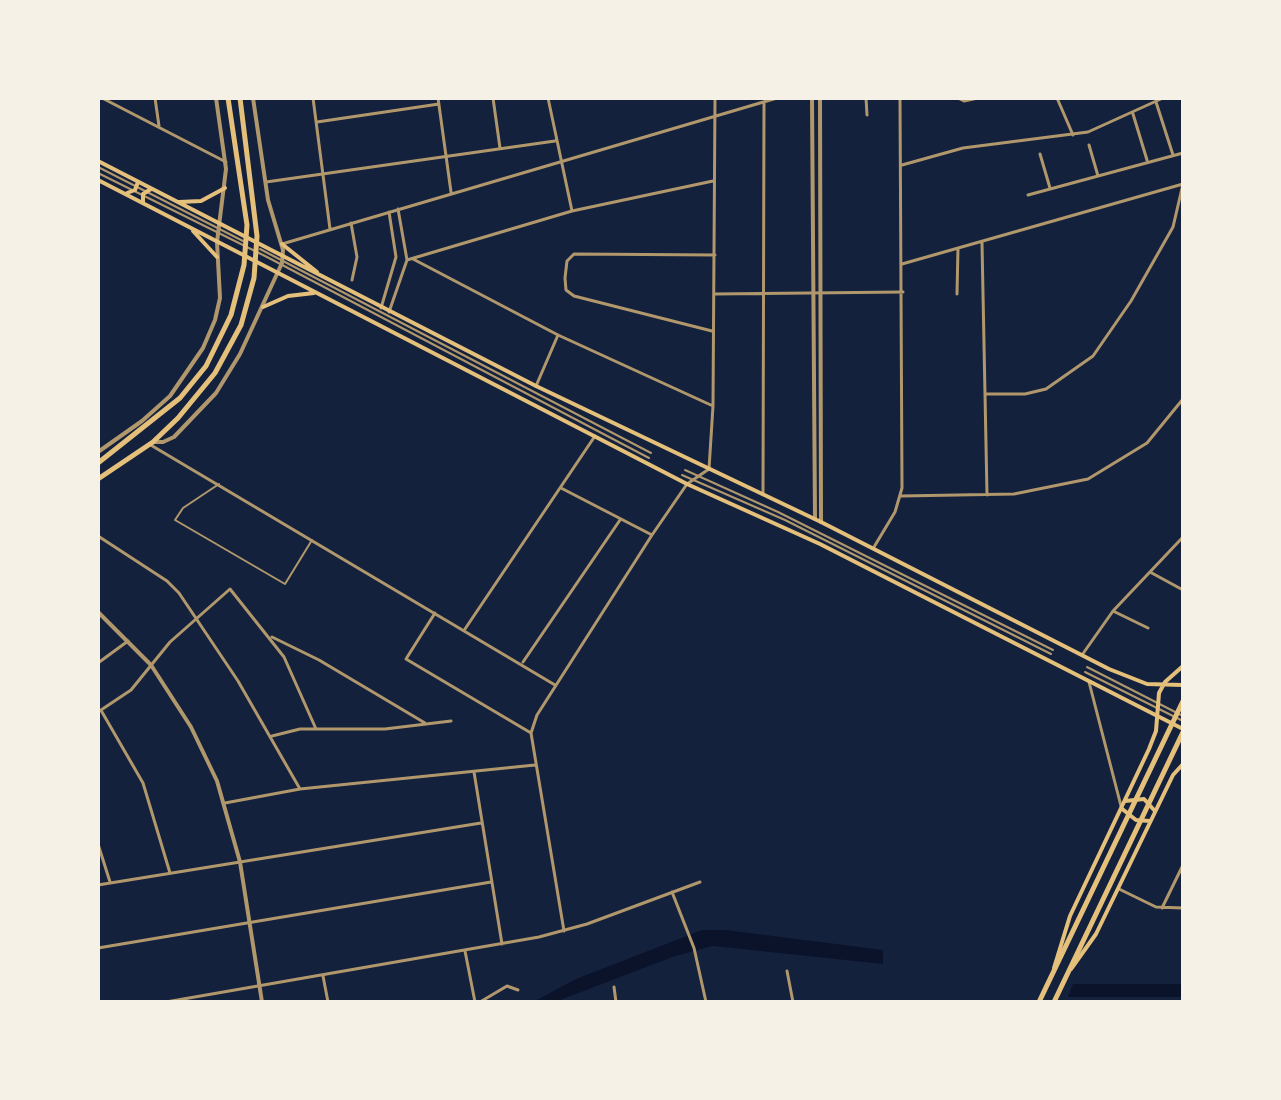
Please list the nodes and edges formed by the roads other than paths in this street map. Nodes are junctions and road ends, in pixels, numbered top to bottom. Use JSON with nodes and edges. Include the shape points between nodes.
{"nodes":[{"id":1,"x":102,"y":98,"type":"edge"},
{"id":2,"x":155,"y":98,"type":"edge"},
{"id":3,"x":216,"y":98,"type":"edge"},
{"id":4,"x":228,"y":98,"type":"edge"},
{"id":5,"x":240,"y":98,"type":"edge"},
{"id":6,"x":253,"y":98,"type":"edge"},
{"id":7,"x":313,"y":98,"type":"edge"},
{"id":8,"x":493,"y":98,"type":"edge"},
{"id":9,"x":548,"y":98,"type":"edge"},
{"id":10,"x":715,"y":98,"type":"edge"},
{"id":11,"x":777,"y":98,"type":"edge"},
{"id":12,"x":812,"y":98,"type":"edge"},
{"id":13,"x":820,"y":98,"type":"edge"},
{"id":14,"x":866,"y":98,"type":"edge"},
{"id":15,"x":900,"y":98,"type":"edge"},
{"id":16,"x":958,"y":98,"type":"edge"},
{"id":17,"x":978,"y":98,"type":"edge"},
{"id":18,"x":1057,"y":98,"type":"edge"},
{"id":19,"x":1163,"y":98,"type":"edge"},
{"id":20,"x":438,"y":101,"type":"edge"},
{"id":21,"x":764,"y":102,"type":"junction"},
{"id":22,"x":1156,"y":102,"type":"junction"},
{"id":23,"x":1133,"y":114,"type":"junction"},
{"id":24,"x":867,"y":115,"type":"dead end"},
{"id":25,"x":716,"y":116,"type":"junction"},
{"id":26,"x":317,"y":122,"type":"junction"},
{"id":27,"x":159,"y":127,"type":"junction"},
{"id":28,"x":1073,"y":136,"type":"junction"},
{"id":29,"x":555,"y":141,"type":"junction"},
{"id":30,"x":1089,"y":145,"type":"dead end"},
{"id":31,"x":500,"y":148,"type":"junction"},
{"id":32,"x":1183,"y":153,"type":"edge"},
{"id":33,"x":1040,"y":154,"type":"dead end"},
{"id":34,"x":1173,"y":155,"type":"junction"},
{"id":35,"x":445,"y":156,"type":"junction"},
{"id":36,"x":1147,"y":161,"type":"junction"},
{"id":37,"x":226,"y":162,"type":"junction"},
{"id":38,"x":560,"y":162,"type":"junction"},
{"id":39,"x":98,"y":164,"type":"edge"},
{"id":40,"x":902,"y":165,"type":"junction"},
{"id":41,"x":98,"y":173,"type":"edge"},
{"id":42,"x":323,"y":174,"type":"junction"},
{"id":43,"x":1098,"y":176,"type":"junction"},
{"id":44,"x":98,"y":180,"type":"edge"},
{"id":45,"x":715,"y":180,"type":"junction"},
{"id":46,"x":138,"y":182,"type":"junction"},
{"id":47,"x":265,"y":182,"type":"junction"},
{"id":48,"x":1183,"y":184,"type":"edge"},
{"id":49,"x":225,"y":188,"type":"junction"},
{"id":50,"x":1050,"y":188,"type":"junction"},
{"id":51,"x":151,"y":189,"type":"junction"},
{"id":52,"x":451,"y":192,"type":"junction"},
{"id":53,"x":125,"y":194,"type":"junction"},
{"id":54,"x":1028,"y":195,"type":"dead end"},
{"id":55,"x":175,"y":201,"type":"junction"},
{"id":56,"x":144,"y":204,"type":"junction"},
{"id":57,"x":398,"y":209,"type":"junction"},
{"id":58,"x":572,"y":211,"type":"junction"},
{"id":59,"x":389,"y":212,"type":"junction"},
{"id":60,"x":351,"y":223,"type":"junction"},
{"id":61,"x":220,"y":225,"type":"junction"},
{"id":62,"x":189,"y":227,"type":"junction"},
{"id":63,"x":330,"y":229,"type":"junction"},
{"id":64,"x":405,"y":241,"type":"junction"},
{"id":65,"x":982,"y":241,"type":"junction"},
{"id":66,"x":217,"y":242,"type":"junction"},
{"id":67,"x":395,"y":242,"type":"junction"},
{"id":68,"x":282,"y":244,"type":"junction"},
{"id":69,"x":958,"y":248,"type":"junction"},
{"id":70,"x":715,"y":255,"type":"junction"},
{"id":71,"x":217,"y":257,"type":"junction"},
{"id":72,"x":283,"y":259,"type":"junction"},
{"id":73,"x":410,"y":259,"type":"junction"},
{"id":74,"x":902,"y":264,"type":"junction"},
{"id":75,"x":279,"y":273,"type":"junction"},
{"id":76,"x":393,"y":275,"type":"junction"},
{"id":77,"x":322,"y":277,"type":"junction"},
{"id":78,"x":402,"y":279,"type":"junction"},
{"id":79,"x":352,"y":280,"type":"dead end"},
{"id":80,"x":316,"y":292,"type":"junction"},
{"id":81,"x":903,"y":292,"type":"junction"},
{"id":82,"x":814,"y":293,"type":"junction"},
{"id":83,"x":820,"y":293,"type":"junction"},
{"id":84,"x":714,"y":294,"type":"junction"},
{"id":85,"x":765,"y":294,"type":"junction"},
{"id":86,"x":957,"y":294,"type":"dead end"},
{"id":87,"x":263,"y":307,"type":"junction"},
{"id":88,"x":381,"y":308,"type":"junction"},
{"id":89,"x":389,"y":312,"type":"junction"},
{"id":90,"x":712,"y":331,"type":"junction"},
{"id":91,"x":558,"y":335,"type":"junction"},
{"id":92,"x":489,"y":371,"type":"junction"},
{"id":93,"x":536,"y":386,"type":"junction"},
{"id":94,"x":986,"y":394,"type":"junction"},
{"id":95,"x":1183,"y":399,"type":"edge"},
{"id":96,"x":713,"y":406,"type":"junction"},
{"id":97,"x":595,"y":436,"type":"junction"},
{"id":98,"x":151,"y":443,"type":"junction"},
{"id":99,"x":98,"y":452,"type":"edge"},
{"id":100,"x":651,"y":453,"type":"dead end"},
{"id":101,"x":649,"y":458,"type":"dead end"},
{"id":102,"x":98,"y":463,"type":"edge"},
{"id":103,"x":709,"y":469,"type":"junction"},
{"id":104,"x":685,"y":470,"type":"dead end"},
{"id":105,"x":682,"y":475,"type":"dead end"},
{"id":106,"x":699,"y":477,"type":"junction"},
{"id":107,"x":98,"y":479,"type":"edge"},
{"id":108,"x":693,"y":480,"type":"junction"},
{"id":109,"x":219,"y":484,"type":"junction"},
{"id":110,"x":687,"y":484,"type":"junction"},
{"id":111,"x":561,"y":488,"type":"junction"},
{"id":112,"x":763,"y":495,"type":"junction"},
{"id":113,"x":987,"y":495,"type":"junction"},
{"id":114,"x":901,"y":496,"type":"junction"},
{"id":115,"x":815,"y":519,"type":"junction"},
{"id":116,"x":620,"y":520,"type":"junction"},
{"id":117,"x":821,"y":522,"type":"junction"},
{"id":118,"x":652,"y":535,"type":"junction"},
{"id":119,"x":98,"y":536,"type":"edge"},
{"id":120,"x":1183,"y":537,"type":"edge"},
{"id":121,"x":312,"y":540,"type":"junction"},
{"id":122,"x":874,"y":548,"type":"junction"},
{"id":123,"x":1150,"y":572,"type":"junction"},
{"id":124,"x":1183,"y":590,"type":"edge"},
{"id":125,"x":1113,"y":611,"type":"junction"},
{"id":126,"x":98,"y":612,"type":"edge"},
{"id":127,"x":436,"y":612,"type":"junction"},
{"id":128,"x":195,"y":617,"type":"junction"},
{"id":129,"x":1148,"y":628,"type":"dead end"},
{"id":130,"x":465,"y":629,"type":"junction"},
{"id":131,"x":272,"y":637,"type":"junction"},
{"id":132,"x":128,"y":641,"type":"junction"},
{"id":133,"x":1082,"y":655,"type":"junction"},
{"id":134,"x":98,"y":663,"type":"edge"},
{"id":135,"x":522,"y":663,"type":"junction"},
{"id":136,"x":151,"y":665,"type":"junction"},
{"id":137,"x":1183,"y":666,"type":"edge"},
{"id":138,"x":1086,"y":670,"type":"dead end"},
{"id":139,"x":1089,"y":682,"type":"junction"},
{"id":140,"x":1165,"y":682,"type":"junction"},
{"id":141,"x":1183,"y":685,"type":"edge"},
{"id":142,"x":555,"y":686,"type":"junction"},
{"id":143,"x":1183,"y":701,"type":"edge"},
{"id":144,"x":1158,"y":706,"type":"junction"},
{"id":145,"x":100,"y":712,"type":"edge"},
{"id":146,"x":1158,"y":716,"type":"junction"},
{"id":147,"x":1183,"y":716,"type":"edge"},
{"id":148,"x":451,"y":721,"type":"dead end"},
{"id":149,"x":1183,"y":721,"type":"edge"},
{"id":150,"x":426,"y":724,"type":"junction"},
{"id":151,"x":316,"y":729,"type":"junction"},
{"id":152,"x":1183,"y":730,"type":"edge"},
{"id":153,"x":531,"y":733,"type":"junction"},
{"id":154,"x":271,"y":736,"type":"junction"},
{"id":155,"x":1183,"y":764,"type":"edge"},
{"id":156,"x":535,"y":765,"type":"junction"},
{"id":157,"x":474,"y":772,"type":"junction"},
{"id":158,"x":300,"y":789,"type":"junction"},
{"id":159,"x":1125,"y":801,"type":"junction"},
{"id":160,"x":225,"y":803,"type":"junction"},
{"id":161,"x":1121,"y":808,"type":"junction"},
{"id":162,"x":1155,"y":812,"type":"junction"},
{"id":163,"x":1151,"y":821,"type":"junction"},
{"id":164,"x":481,"y":823,"type":"junction"},
{"id":165,"x":98,"y":844,"type":"edge"},
{"id":166,"x":240,"y":862,"type":"junction"},
{"id":167,"x":1183,"y":865,"type":"edge"},
{"id":168,"x":170,"y":873,"type":"junction"},
{"id":169,"x":491,"y":882,"type":"junction"},
{"id":170,"x":700,"y":882,"type":"dead end"},
{"id":171,"x":110,"y":883,"type":"junction"},
{"id":172,"x":98,"y":885,"type":"edge"},
{"id":173,"x":1119,"y":889,"type":"junction"},
{"id":174,"x":672,"y":892,"type":"junction"},
{"id":175,"x":1162,"y":908,"type":"junction"},
{"id":176,"x":1183,"y":908,"type":"edge"},
{"id":177,"x":249,"y":922,"type":"junction"},
{"id":178,"x":564,"y":931,"type":"junction"},
{"id":179,"x":502,"y":944,"type":"junction"},
{"id":180,"x":98,"y":948,"type":"edge"},
{"id":181,"x":465,"y":951,"type":"junction"},
{"id":182,"x":787,"y":971,"type":"dead end"},
{"id":183,"x":1054,"y":972,"type":"junction"},
{"id":184,"x":1067,"y":974,"type":"junction"},
{"id":185,"x":323,"y":976,"type":"junction"},
{"id":186,"x":260,"y":986,"type":"junction"},
{"id":187,"x":614,"y":987,"type":"dead end"},
{"id":188,"x":518,"y":990,"type":"dead end"},
{"id":189,"x":191,"y":1000,"type":"edge"},
{"id":190,"x":166,"y":1002,"type":"edge"},
{"id":191,"x":262,"y":1002,"type":"edge"},
{"id":192,"x":328,"y":1002,"type":"edge"},
{"id":193,"x":478,"y":1002,"type":"edge"},
{"id":194,"x":616,"y":1002,"type":"edge"},
{"id":195,"x":706,"y":1002,"type":"edge"},
{"id":196,"x":793,"y":1002,"type":"edge"},
{"id":197,"x":1039,"y":1002,"type":"edge"},
{"id":198,"x":1054,"y":1002,"type":"edge"}],
"edges":[{"from":1,"to":27,"type":"street"},
{"from":2,"to":27,"type":"street"},
{"from":3,"to":37,"type":"street"},
{"from":4,"to":102,"type":"main road","via":[[246,213],[246,249],[235,304],[206,366],[170,408]]},
{"from":5,"to":98,"type":"main road","via":[[255,211],[255,267],[241,325],[215,373]]},
{"from":6,"to":47,"type":"street"},
{"from":7,"to":26,"type":"street"},
{"from":8,"to":31,"type":"street"},
{"from":9,"to":29,"type":"street"},
{"from":10,"to":25,"type":"street"},
{"from":11,"to":21,"type":"street"},
{"from":12,"to":82,"type":"street"},
{"from":13,"to":83,"type":"street"},
{"from":14,"to":24,"type":"street"},
{"from":15,"to":40,"type":"street"},
{"from":16,"to":17,"type":"street"},
{"from":18,"to":28,"type":"street"},
{"from":19,"to":22,"type":"street"},
{"from":20,"to":26,"type":"street"},
{"from":20,"to":35,"type":"street"},
{"from":21,"to":25,"type":"street"},
{"from":21,"to":85,"type":"street"},
{"from":22,"to":23,"type":"street"},
{"from":22,"to":34,"type":"street"},
{"from":23,"to":28,"type":"street"},
{"from":23,"to":36,"type":"street"},
{"from":25,"to":38,"type":"street"},
{"from":25,"to":45,"type":"street"},
{"from":26,"to":42,"type":"street"},
{"from":27,"to":37,"type":"street"},
{"from":28,"to":40,"type":"street","via":[[963,148]]},
{"from":29,"to":31,"type":"street"},
{"from":29,"to":38,"type":"street"},
{"from":30,"to":43,"type":"street"},
{"from":31,"to":35,"type":"street"},
{"from":32,"to":34,"type":"street"},
{"from":33,"to":50,"type":"street"},
{"from":34,"to":36,"type":"street"},
{"from":35,"to":42,"type":"street"},
{"from":35,"to":52,"type":"street"},
{"from":36,"to":43,"type":"street"},
{"from":37,"to":49,"type":"street"},
{"from":38,"to":52,"type":"street"},
{"from":38,"to":58,"type":"street"},
{"from":39,"to":46,"type":"main road"},
{"from":39,"to":92,"type":"lane"},
{"from":40,"to":74,"type":"street"},
{"from":41,"to":92,"type":"lane"},
{"from":42,"to":47,"type":"street"},
{"from":42,"to":63,"type":"street"},
{"from":43,"to":50,"type":"street"},
{"from":44,"to":53,"type":"main road"},
{"from":45,"to":58,"type":"street"},
{"from":45,"to":70,"type":"street"},
{"from":46,"to":51,"type":"main road"},
{"from":46,"to":53,"type":"main road"},
{"from":47,"to":68,"type":"street"},
{"from":48,"to":65,"type":"street"},
{"from":48,"to":94,"type":"street","via":[[1173,227],[1093,356],[1046,389]]},
{"from":49,"to":55,"type":"main road","via":[[201,201]]},
{"from":49,"to":61,"type":"street"},
{"from":50,"to":54,"type":"street"},
{"from":51,"to":55,"type":"main road"},
{"from":51,"to":56,"type":"main road","via":[[143,194]]},
{"from":52,"to":57,"type":"street"},
{"from":53,"to":56,"type":"main road"},
{"from":55,"to":61,"type":"main road"},
{"from":56,"to":62,"type":"main road"},
{"from":57,"to":59,"type":"street"},
{"from":57,"to":64,"type":"street"},
{"from":58,"to":73,"type":"street"},
{"from":59,"to":60,"type":"street"},
{"from":59,"to":67,"type":"street"},
{"from":60,"to":63,"type":"street"},
{"from":60,"to":79,"type":"street","via":[[357,257]]},
{"from":61,"to":66,"type":"street"},
{"from":61,"to":72,"type":"main road"},
{"from":62,"to":66,"type":"main road"},
{"from":62,"to":71,"type":"main road"},
{"from":63,"to":68,"type":"street"},
{"from":64,"to":67,"type":"street"},
{"from":64,"to":73,"type":"street"},
{"from":65,"to":69,"type":"street"},
{"from":65,"to":94,"type":"street"},
{"from":66,"to":71,"type":"street"},
{"from":66,"to":75,"type":"main road"},
{"from":67,"to":76,"type":"street"},
{"from":68,"to":72,"type":"street"},
{"from":68,"to":77,"type":"main road"},
{"from":69,"to":74,"type":"street"},
{"from":69,"to":86,"type":"street"},
{"from":70,"to":84,"type":"street"},
{"from":70,"to":90,"type":"street","via":[[571,255],[565,278],[568,293]]},
{"from":71,"to":99,"type":"street","via":[[218,310],[203,348],[170,396]]},
{"from":72,"to":75,"type":"street"},
{"from":72,"to":77,"type":"main road"},
{"from":73,"to":78,"type":"street"},
{"from":73,"to":91,"type":"street"},
{"from":74,"to":81,"type":"street"},
{"from":75,"to":80,"type":"main road"},
{"from":75,"to":87,"type":"street"},
{"from":76,"to":78,"type":"street"},
{"from":76,"to":88,"type":"street"},
{"from":77,"to":88,"type":"main road"},
{"from":78,"to":89,"type":"street"},
{"from":80,"to":87,"type":"main road"},
{"from":80,"to":97,"type":"main road"},
{"from":81,"to":83,"type":"street"},
{"from":81,"to":114,"type":"street"},
{"from":82,"to":83,"type":"street"},
{"from":82,"to":85,"type":"street"},
{"from":82,"to":115,"type":"street"},
{"from":83,"to":117,"type":"street"},
{"from":84,"to":85,"type":"street"},
{"from":84,"to":90,"type":"street"},
{"from":85,"to":112,"type":"street"},
{"from":87,"to":98,"type":"street","via":[[208,404],[174,437]]},
{"from":88,"to":89,"type":"main road"},
{"from":89,"to":93,"type":"main road"},
{"from":90,"to":96,"type":"street"},
{"from":91,"to":93,"type":"street"},
{"from":91,"to":96,"type":"street"},
{"from":92,"to":100,"type":"lane"},
{"from":92,"to":101,"type":"lane"},
{"from":93,"to":103,"type":"main road"},
{"from":94,"to":113,"type":"street"},
{"from":95,"to":113,"type":"street","via":[[1147,443],[1088,479],[1039,491]]},
{"from":96,"to":103,"type":"street"},
{"from":97,"to":110,"type":"main road"},
{"from":97,"to":111,"type":"street"},
{"from":98,"to":107,"type":"main road"},
{"from":98,"to":109,"type":"street"},
{"from":103,"to":106,"type":"street"},
{"from":103,"to":112,"type":"main road"},
{"from":104,"to":106,"type":"lane"},
{"from":105,"to":108,"type":"lane"},
{"from":106,"to":108,"type":"street"},
{"from":106,"to":108,"type":"lane","via":[[1052,652]]},
{"from":108,"to":110,"type":"street"},
{"from":109,"to":121,"type":"street"},
{"from":109,"to":121,"type":"lane","via":[[183,508],[175,520],[285,584]]},
{"from":110,"to":118,"type":"street"},
{"from":110,"to":139,"type":"main road","via":[[820,544]]},
{"from":111,"to":116,"type":"street"},
{"from":111,"to":130,"type":"street"},
{"from":112,"to":115,"type":"main road"},
{"from":113,"to":114,"type":"street"},
{"from":114,"to":122,"type":"street"},
{"from":115,"to":117,"type":"main road"},
{"from":116,"to":118,"type":"street"},
{"from":116,"to":135,"type":"street"},
{"from":117,"to":122,"type":"main road"},
{"from":118,"to":142,"type":"street"},
{"from":119,"to":128,"type":"street","via":[[167,581]]},
{"from":120,"to":123,"type":"street"},
{"from":121,"to":127,"type":"street"},
{"from":122,"to":133,"type":"main road"},
{"from":123,"to":124,"type":"street"},
{"from":123,"to":125,"type":"street"},
{"from":125,"to":129,"type":"street"},
{"from":125,"to":133,"type":"street"},
{"from":126,"to":132,"type":"street"},
{"from":127,"to":130,"type":"street"},
{"from":127,"to":153,"type":"street","via":[[406,659]]},
{"from":128,"to":131,"type":"street","via":[[230,589]]},
{"from":128,"to":136,"type":"street"},
{"from":128,"to":154,"type":"street"},
{"from":130,"to":135,"type":"street"},
{"from":131,"to":150,"type":"street"},
{"from":131,"to":151,"type":"street"},
{"from":132,"to":134,"type":"street"},
{"from":132,"to":136,"type":"street"},
{"from":133,"to":140,"type":"main road","via":[[1138,682]]},
{"from":135,"to":142,"type":"street"},
{"from":136,"to":145,"type":"street","via":[[131,690]]},
{"from":136,"to":160,"type":"street","via":[[191,727]]},
{"from":137,"to":140,"type":"main road"},
{"from":138,"to":144,"type":"lane"},
{"from":139,"to":146,"type":"main road"},
{"from":139,"to":161,"type":"street"},
{"from":140,"to":141,"type":"main road"},
{"from":140,"to":144,"type":"main road"},
{"from":142,"to":153,"type":"street"},
{"from":143,"to":183,"type":"main road"},
{"from":144,"to":146,"type":"main road"},
{"from":144,"to":147,"type":"lane"},
{"from":144,"to":149,"type":"lane"},
{"from":145,"to":168,"type":"street","via":[[143,783]]},
{"from":146,"to":152,"type":"main road"},
{"from":146,"to":159,"type":"main road"},
{"from":148,"to":150,"type":"street"},
{"from":150,"to":151,"type":"street"},
{"from":151,"to":154,"type":"street"},
{"from":152,"to":184,"type":"main road"},
{"from":153,"to":156,"type":"street"},
{"from":154,"to":158,"type":"street"},
{"from":155,"to":162,"type":"main road"},
{"from":156,"to":157,"type":"street"},
{"from":156,"to":178,"type":"street"},
{"from":157,"to":158,"type":"street"},
{"from":157,"to":164,"type":"street"},
{"from":158,"to":160,"type":"street"},
{"from":159,"to":161,"type":"main road"},
{"from":159,"to":162,"type":"main road","via":[[1144,799]]},
{"from":160,"to":166,"type":"street"},
{"from":161,"to":163,"type":"main road","via":[[1136,820]]},
{"from":161,"to":183,"type":"main road","via":[[1070,916]]},
{"from":162,"to":163,"type":"main road"},
{"from":163,"to":173,"type":"main road"},
{"from":164,"to":166,"type":"street"},
{"from":164,"to":169,"type":"street"},
{"from":165,"to":171,"type":"street"},
{"from":166,"to":168,"type":"street"},
{"from":166,"to":177,"type":"street"},
{"from":167,"to":175,"type":"street"},
{"from":168,"to":171,"type":"street"},
{"from":169,"to":177,"type":"street"},
{"from":169,"to":179,"type":"street"},
{"from":170,"to":174,"type":"street"},
{"from":171,"to":172,"type":"street"},
{"from":173,"to":175,"type":"street"},
{"from":173,"to":184,"type":"main road","via":[[1090,945]]},
{"from":174,"to":178,"type":"street"},
{"from":174,"to":195,"type":"street","via":[[694,948]]},
{"from":175,"to":176,"type":"street"},
{"from":177,"to":180,"type":"street"},
{"from":177,"to":186,"type":"street"},
{"from":178,"to":179,"type":"street"},
{"from":179,"to":181,"type":"street"},
{"from":181,"to":185,"type":"street"},
{"from":181,"to":193,"type":"street"},
{"from":182,"to":196,"type":"street"},
{"from":183,"to":197,"type":"main road"},
{"from":184,"to":198,"type":"main road"},
{"from":185,"to":186,"type":"street"},
{"from":185,"to":192,"type":"street"},
{"from":186,"to":189,"type":"street"},
{"from":186,"to":191,"type":"street"},
{"from":187,"to":194,"type":"street"},
{"from":188,"to":193,"type":"street","via":[[507,986]]},
{"from":189,"to":190,"type":"street"}]}
